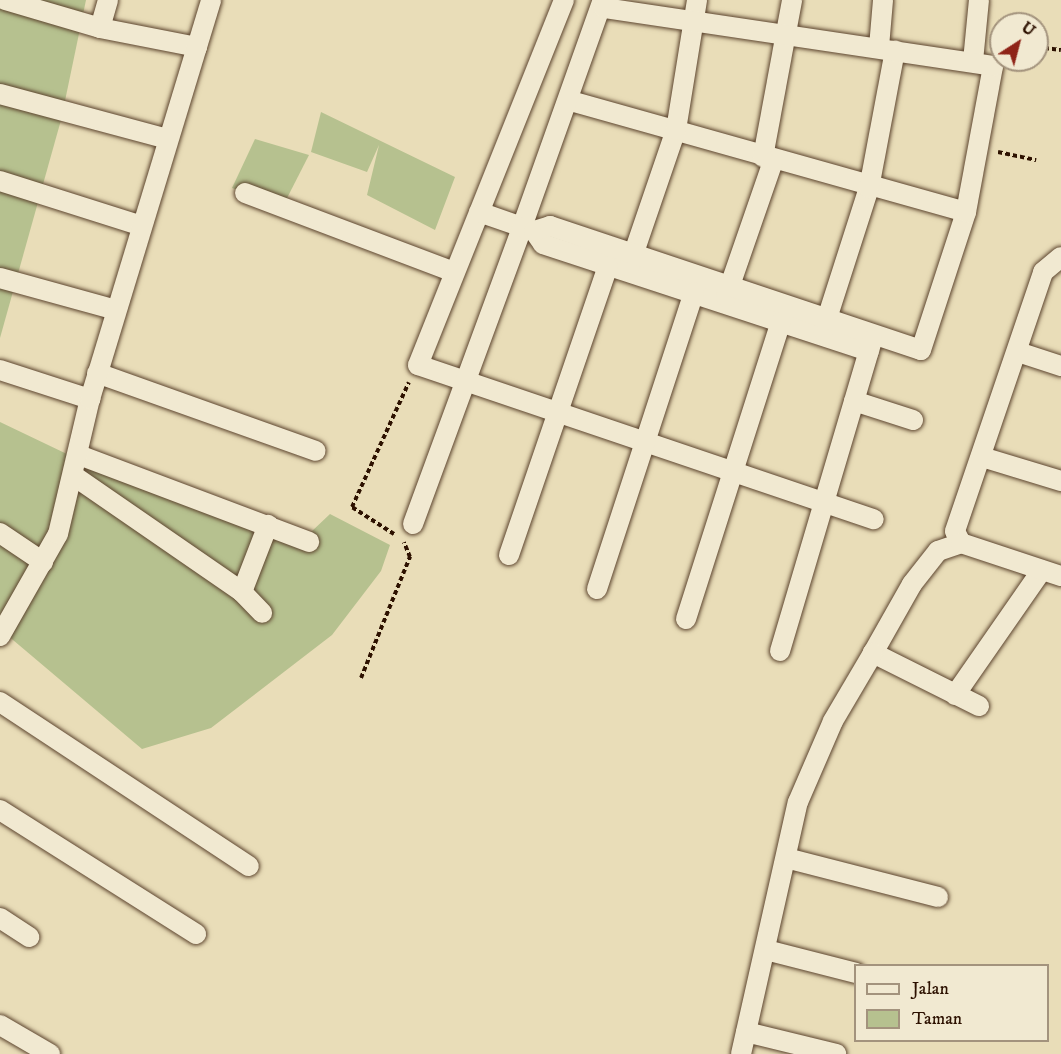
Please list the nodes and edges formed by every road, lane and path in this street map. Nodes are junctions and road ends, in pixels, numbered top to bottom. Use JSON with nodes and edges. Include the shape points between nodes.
{"nodes":[{"id":1,"x":5,"y":0,"type":"edge"},
{"id":2,"x":108,"y":0,"type":"edge"},
{"id":3,"x":211,"y":0,"type":"edge"},
{"id":4,"x":564,"y":0,"type":"edge"},
{"id":5,"x":697,"y":0,"type":"edge"},
{"id":6,"x":792,"y":0,"type":"edge"},
{"id":7,"x":883,"y":0,"type":"edge"},
{"id":8,"x":979,"y":0,"type":"edge"},
{"id":9,"x":603,"y":4,"type":"edge"},
{"id":10,"x":695,"y":22,"type":"junction"},
{"id":11,"x":100,"y":28,"type":"junction"},
{"id":12,"x":788,"y":33,"type":"junction"},
{"id":13,"x":197,"y":47,"type":"junction"},
{"id":14,"x":887,"y":48,"type":"junction"},
{"id":15,"x":973,"y":61,"type":"junction"},
{"id":16,"x":0,"y":94,"type":"edge"},
{"id":17,"x":571,"y":101,"type":"junction"},
{"id":18,"x":676,"y":130,"type":"junction"},
{"id":19,"x":168,"y":140,"type":"junction"},
{"id":20,"x":977,"y":148,"type":"junction"},
{"id":21,"x":768,"y":159,"type":"junction"},
{"id":22,"x":1036,"y":160,"type":"dead end"},
{"id":23,"x":0,"y":181,"type":"edge"},
{"id":24,"x":869,"y":188,"type":"junction"},
{"id":25,"x":245,"y":194,"type":"dead end"},
{"id":26,"x":479,"y":212,"type":"junction"},
{"id":27,"x":966,"y":212,"type":"junction"},
{"id":28,"x":142,"y":226,"type":"junction"},
{"id":29,"x":528,"y":229,"type":"junction"},
{"id":30,"x":1061,"y":257,"type":"edge"},
{"id":31,"x":631,"y":263,"type":"junction"},
{"id":32,"x":608,"y":266,"type":"junction"},
{"id":33,"x":454,"y":272,"type":"junction"},
{"id":34,"x":0,"y":278,"type":"edge"},
{"id":35,"x":694,"y":292,"type":"junction"},
{"id":36,"x":727,"y":294,"type":"junction"},
{"id":37,"x":116,"y":310,"type":"junction"},
{"id":38,"x":781,"y":322,"type":"junction"},
{"id":39,"x":824,"y":327,"type":"junction"},
{"id":40,"x":871,"y":343,"type":"junction"},
{"id":41,"x":1018,"y":352,"type":"junction"},
{"id":42,"x":418,"y":365,"type":"junction"},
{"id":43,"x":1061,"y":366,"type":"edge"},
{"id":44,"x":0,"y":370,"type":"edge"},
{"id":45,"x":97,"y":373,"type":"junction"},
{"id":46,"x":464,"y":383,"type":"junction"},
{"id":47,"x":90,"y":399,"type":"junction"},
{"id":48,"x":854,"y":401,"type":"junction"},
{"id":49,"x":554,"y":414,"type":"junction"},
{"id":50,"x":913,"y":420,"type":"dead end"},
{"id":51,"x":642,"y":444,"type":"junction"},
{"id":52,"x":316,"y":452,"type":"dead end"},
{"id":53,"x":79,"y":455,"type":"junction"},
{"id":54,"x":982,"y":457,"type":"junction"},
{"id":55,"x":729,"y":471,"type":"junction"},
{"id":56,"x":74,"y":476,"type":"junction"},
{"id":57,"x":1061,"y":481,"type":"edge"},
{"id":58,"x":821,"y":504,"type":"junction"},
{"id":59,"x":874,"y":519,"type":"dead end"},
{"id":60,"x":413,"y":524,"type":"dead end"},
{"id":61,"x":267,"y":525,"type":"junction"},
{"id":62,"x":0,"y":533,"type":"edge"},
{"id":63,"x":309,"y":542,"type":"dead end"},
{"id":64,"x":961,"y":543,"type":"junction"},
{"id":65,"x":509,"y":555,"type":"dead end"},
{"id":66,"x":43,"y":562,"type":"junction"},
{"id":67,"x":1042,"y":570,"type":"junction"},
{"id":68,"x":1061,"y":576,"type":"edge"},
{"id":69,"x":597,"y":589,"type":"dead end"},
{"id":70,"x":242,"y":592,"type":"junction"},
{"id":71,"x":262,"y":613,"type":"dead end"},
{"id":72,"x":686,"y":619,"type":"dead end"},
{"id":73,"x":0,"y":635,"type":"edge"},
{"id":74,"x":780,"y":651,"type":"dead end"},
{"id":75,"x":873,"y":653,"type":"junction"},
{"id":76,"x":361,"y":678,"type":"dead end"},
{"id":77,"x":955,"y":695,"type":"junction"},
{"id":78,"x":0,"y":702,"type":"edge"},
{"id":79,"x":979,"y":706,"type":"dead end"},
{"id":80,"x":0,"y":810,"type":"edge"},
{"id":81,"x":786,"y":858,"type":"junction"},
{"id":82,"x":249,"y":866,"type":"dead end"},
{"id":83,"x":938,"y":897,"type":"dead end"},
{"id":84,"x":0,"y":918,"type":"edge"},
{"id":85,"x":196,"y":934,"type":"dead end"},
{"id":86,"x":29,"y":937,"type":"dead end"},
{"id":87,"x":766,"y":950,"type":"junction"},
{"id":88,"x":854,"y":973,"type":"edge"},
{"id":89,"x":0,"y":1025,"type":"edge"},
{"id":90,"x":746,"y":1032,"type":"junction"},
{"id":91,"x":50,"y":1054,"type":"edge"},
{"id":92,"x":741,"y":1054,"type":"edge"},
{"id":93,"x":836,"y":1054,"type":"edge"}],
"edges":[{"from":1,"to":11,"type":"street"},
{"from":2,"to":11,"type":"street"},
{"from":3,"to":13,"type":"street"},
{"from":4,"to":26,"type":"street"},
{"from":5,"to":10,"type":"street"},
{"from":6,"to":12,"type":"street"},
{"from":7,"to":14,"type":"street"},
{"from":8,"to":15,"type":"street"},
{"from":9,"to":10,"type":"street"},
{"from":9,"to":17,"type":"street"},
{"from":10,"to":12,"type":"street"},
{"from":10,"to":18,"type":"street"},
{"from":11,"to":13,"type":"street"},
{"from":12,"to":14,"type":"street"},
{"from":12,"to":21,"type":"street"},
{"from":13,"to":19,"type":"street"},
{"from":14,"to":15,"type":"street"},
{"from":14,"to":24,"type":"street"},
{"from":15,"to":20,"type":"street","via":[[993,66]]},
{"from":16,"to":19,"type":"street"},
{"from":17,"to":18,"type":"street"},
{"from":17,"to":29,"type":"street"},
{"from":18,"to":21,"type":"street"},
{"from":18,"to":31,"type":"street"},
{"from":19,"to":28,"type":"street"},
{"from":20,"to":22,"type":"path"},
{"from":20,"to":27,"type":"street"},
{"from":21,"to":24,"type":"street"},
{"from":21,"to":36,"type":"street"},
{"from":23,"to":28,"type":"street"},
{"from":24,"to":27,"type":"street"},
{"from":24,"to":39,"type":"street"},
{"from":25,"to":33,"type":"street"},
{"from":26,"to":29,"type":"street"},
{"from":26,"to":33,"type":"street"},
{"from":27,"to":40,"type":"street","via":[[921,350]]},
{"from":28,"to":37,"type":"street"},
{"from":29,"to":31,"type":"street","via":[[549,226]]},
{"from":29,"to":32,"type":"street","via":[[543,244]]},
{"from":29,"to":46,"type":"street"},
{"from":30,"to":41,"type":"street","via":[[1043,272]]},
{"from":31,"to":32,"type":"street"},
{"from":31,"to":35,"type":"street"},
{"from":31,"to":36,"type":"street"},
{"from":32,"to":49,"type":"street"},
{"from":33,"to":42,"type":"street"},
{"from":34,"to":37,"type":"street"},
{"from":35,"to":36,"type":"street"},
{"from":35,"to":51,"type":"street"},
{"from":36,"to":38,"type":"street"},
{"from":36,"to":39,"type":"street"},
{"from":37,"to":45,"type":"street"},
{"from":38,"to":39,"type":"street"},
{"from":38,"to":55,"type":"street"},
{"from":39,"to":40,"type":"street"},
{"from":40,"to":48,"type":"street"},
{"from":41,"to":43,"type":"street"},
{"from":41,"to":54,"type":"street"},
{"from":42,"to":46,"type":"street"},
{"from":42,"to":76,"type":"path","via":[[352,507],[398,536],[410,556]]},
{"from":44,"to":47,"type":"street"},
{"from":45,"to":47,"type":"street"},
{"from":45,"to":52,"type":"street"},
{"from":46,"to":49,"type":"street"},
{"from":46,"to":60,"type":"street"},
{"from":47,"to":53,"type":"street"},
{"from":48,"to":50,"type":"street"},
{"from":48,"to":58,"type":"street"},
{"from":49,"to":51,"type":"street"},
{"from":49,"to":65,"type":"street"},
{"from":51,"to":55,"type":"street"},
{"from":51,"to":69,"type":"street"},
{"from":53,"to":56,"type":"street"},
{"from":53,"to":61,"type":"street"},
{"from":54,"to":57,"type":"street"},
{"from":54,"to":64,"type":"street","via":[[955,531]]},
{"from":55,"to":58,"type":"street"},
{"from":55,"to":72,"type":"street"},
{"from":56,"to":66,"type":"street","via":[[58,534]]},
{"from":56,"to":70,"type":"street"},
{"from":58,"to":59,"type":"street"},
{"from":58,"to":74,"type":"street"},
{"from":61,"to":63,"type":"street"},
{"from":61,"to":70,"type":"street"},
{"from":62,"to":66,"type":"street"},
{"from":64,"to":67,"type":"street"},
{"from":64,"to":75,"type":"street","via":[[938,551]]},
{"from":66,"to":73,"type":"street"},
{"from":67,"to":68,"type":"street"},
{"from":67,"to":77,"type":"street"},
{"from":70,"to":71,"type":"street"},
{"from":75,"to":77,"type":"street"},
{"from":75,"to":81,"type":"street","via":[[833,721],[798,802]]},
{"from":77,"to":79,"type":"street"},
{"from":78,"to":82,"type":"street"},
{"from":80,"to":85,"type":"street"},
{"from":81,"to":83,"type":"street"},
{"from":81,"to":87,"type":"street"},
{"from":84,"to":86,"type":"street"},
{"from":87,"to":88,"type":"street"},
{"from":87,"to":90,"type":"street"},
{"from":89,"to":91,"type":"street"},
{"from":90,"to":92,"type":"street"},
{"from":90,"to":93,"type":"street"}]}
